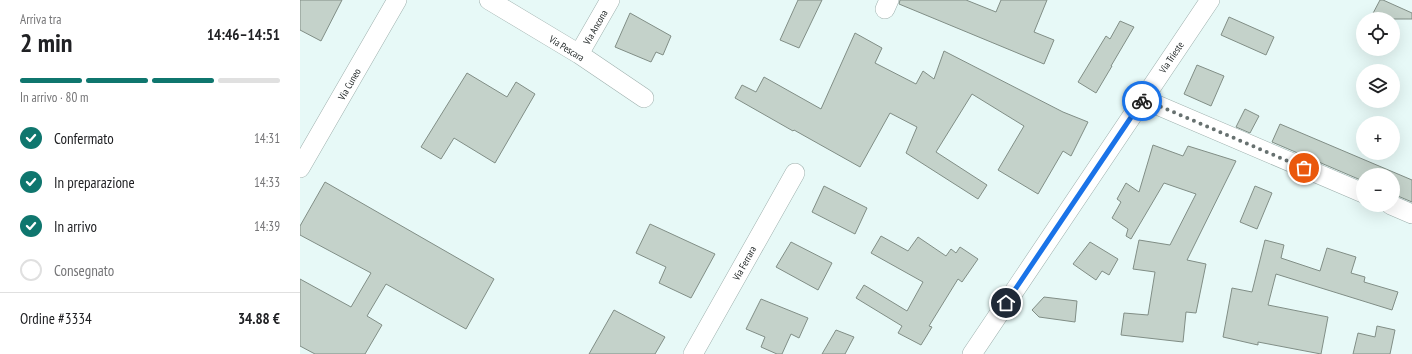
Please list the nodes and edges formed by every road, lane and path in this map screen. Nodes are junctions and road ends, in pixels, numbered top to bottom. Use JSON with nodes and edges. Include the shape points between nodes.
{"nodes":[{"id":1,"x":397,"y":0,"type":"edge"},
{"id":2,"x":489,"y":0,"type":"edge"},
{"id":3,"x":610,"y":0,"type":"edge"},
{"id":4,"x":1210,"y":0,"type":"edge"},
{"id":5,"x":579,"y":54,"type":"junction"},
{"id":6,"x":644,"y":98,"type":"dead end"},
{"id":7,"x":1143,"y":99,"type":"junction"},
{"id":8,"x":300,"y":168,"type":"edge"},
{"id":9,"x":795,"y":173,"type":"dead end"},
{"id":10,"x":1356,"y":190,"type":"edge"},
{"id":11,"x":1400,"y":209,"type":"edge"},
{"id":12,"x":1412,"y":214,"type":"edge"},
{"id":13,"x":693,"y":354,"type":"edge"},
{"id":14,"x":972,"y":354,"type":"edge"}],
"edges":[{"from":1,"to":8,"type":"street","name":"Via Cuneo"},
{"from":2,"to":5,"type":"street","name":"Via Pescara"},
{"from":3,"to":5,"type":"street","name":"Via Ancona"},
{"from":4,"to":7,"type":"street","name":"Via Trieste"},
{"from":5,"to":6,"type":"street","name":"Via Pescara"},
{"from":7,"to":10,"type":"street"},
{"from":7,"to":14,"type":"street","name":"Via Trieste"},
{"from":9,"to":13,"type":"street","name":"Via Ferrara"},
{"from":11,"to":12,"type":"street"}]}
